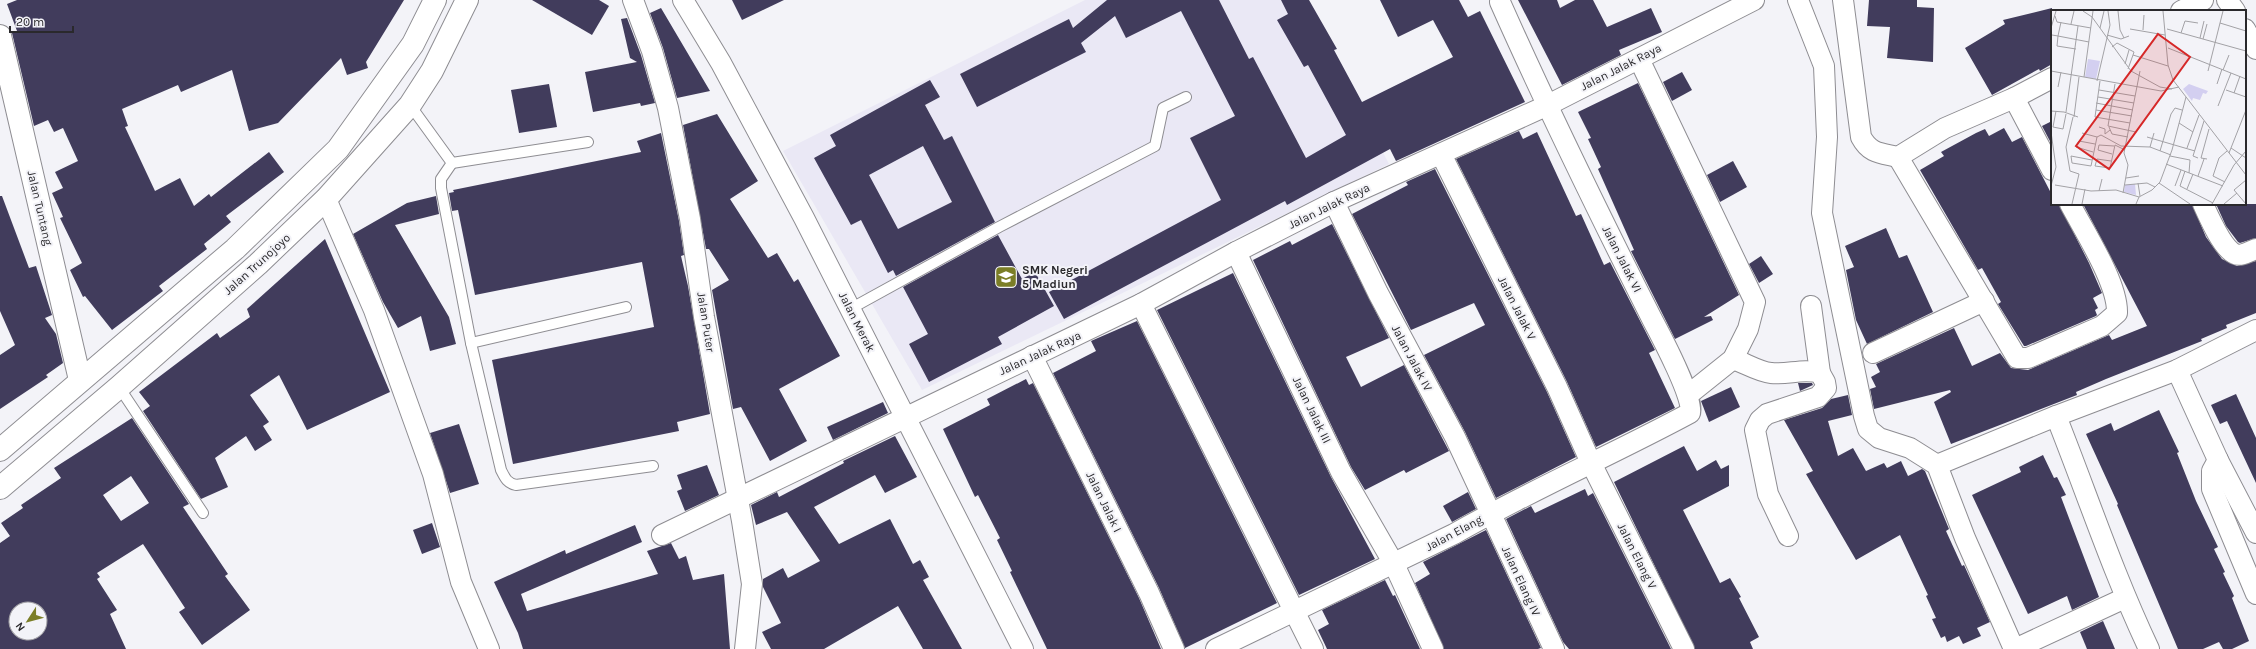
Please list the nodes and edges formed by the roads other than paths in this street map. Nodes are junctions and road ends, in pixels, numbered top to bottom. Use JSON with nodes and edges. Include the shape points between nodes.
{"nodes":[{"id":1,"x":435,"y":0,"type":"edge"},
{"id":2,"x":467,"y":0,"type":"edge"},
{"id":3,"x":633,"y":0,"type":"edge"},
{"id":4,"x":683,"y":0,"type":"edge"},
{"id":5,"x":1754,"y":0,"type":"edge"},
{"id":6,"x":1798,"y":0,"type":"edge"},
{"id":7,"x":1843,"y":0,"type":"edge"},
{"id":8,"x":2204,"y":0,"type":"edge"},
{"id":9,"x":2227,"y":0,"type":"edge"},
{"id":10,"x":1500,"y":2,"type":"dead end"},
{"id":11,"x":2184,"y":10,"type":"edge"},
{"id":12,"x":2234,"y":10,"type":"edge"},
{"id":13,"x":2246,"y":31,"type":"edge"},
{"id":14,"x":0,"y":36,"type":"edge"},
{"id":15,"x":2256,"y":49,"type":"edge"},
{"id":16,"x":1638,"y":59,"type":"junction"},
{"id":17,"x":2051,"y":79,"type":"edge"},
{"id":18,"x":1186,"y":97,"type":"dead end"},
{"id":19,"x":2014,"y":98,"type":"junction"},
{"id":20,"x":410,"y":105,"type":"junction"},
{"id":21,"x":1546,"y":106,"type":"junction"},
{"id":22,"x":588,"y":142,"type":"dead end"},
{"id":23,"x":1441,"y":154,"type":"junction"},
{"id":24,"x":1898,"y":157,"type":"junction"},
{"id":25,"x":452,"y":163,"type":"junction"},
{"id":26,"x":2051,"y":168,"type":"edge"},
{"id":27,"x":326,"y":199,"type":"junction"},
{"id":28,"x":1334,"y":202,"type":"junction"},
{"id":29,"x":2071,"y":205,"type":"edge"},
{"id":30,"x":2204,"y":205,"type":"edge"},
{"id":31,"x":2256,"y":249,"type":"edge"},
{"id":32,"x":1236,"y":252,"type":"junction"},
{"id":33,"x":1984,"y":301,"type":"junction"},
{"id":34,"x":1141,"y":304,"type":"junction"},
{"id":35,"x":1812,"y":306,"type":"dead end"},
{"id":36,"x":626,"y":307,"type":"dead end"},
{"id":37,"x":850,"y":309,"type":"junction"},
{"id":38,"x":2256,"y":330,"type":"edge"},
{"id":39,"x":471,"y":343,"type":"junction"},
{"id":40,"x":1873,"y":353,"type":"dead end"},
{"id":41,"x":1032,"y":356,"type":"junction"},
{"id":42,"x":1733,"y":359,"type":"junction"},
{"id":43,"x":2177,"y":370,"type":"junction"},
{"id":44,"x":1820,"y":373,"type":"junction"},
{"id":45,"x":80,"y":380,"type":"junction"},
{"id":46,"x":120,"y":387,"type":"junction"},
{"id":47,"x":1689,"y":404,"type":"junction"},
{"id":48,"x":905,"y":416,"type":"junction"},
{"id":49,"x":2056,"y":416,"type":"junction"},
{"id":50,"x":0,"y":450,"type":"edge"},
{"id":51,"x":2218,"y":460,"type":"junction"},
{"id":52,"x":1591,"y":463,"type":"junction"},
{"id":53,"x":1937,"y":464,"type":"junction"},
{"id":54,"x":653,"y":466,"type":"dead end"},
{"id":55,"x":0,"y":488,"type":"edge"},
{"id":56,"x":737,"y":500,"type":"junction"},
{"id":57,"x":202,"y":513,"type":"dead end"},
{"id":58,"x":1490,"y":514,"type":"junction"},
{"id":59,"x":2256,"y":533,"type":"edge"},
{"id":60,"x":662,"y":535,"type":"dead end"},
{"id":61,"x":1788,"y":536,"type":"dead end"},
{"id":62,"x":1394,"y":564,"type":"junction"},
{"id":63,"x":2256,"y":594,"type":"edge"},
{"id":64,"x":2125,"y":598,"type":"junction"},
{"id":65,"x":1294,"y":612,"type":"junction"},
{"id":66,"x":489,"y":649,"type":"edge"},
{"id":67,"x":745,"y":649,"type":"edge"},
{"id":68,"x":1023,"y":649,"type":"edge"},
{"id":69,"x":1174,"y":649,"type":"edge"},
{"id":70,"x":1216,"y":649,"type":"edge"},
{"id":71,"x":1312,"y":649,"type":"edge"},
{"id":72,"x":1433,"y":649,"type":"edge"},
{"id":73,"x":1554,"y":649,"type":"edge"},
{"id":74,"x":1684,"y":649,"type":"edge"},
{"id":75,"x":2014,"y":649,"type":"edge"},
{"id":76,"x":2149,"y":649,"type":"edge"}],
"edges":[{"from":1,"to":45,"type":"main road","via":[[413,44],[338,149],[235,249]]},
{"from":2,"to":20,"type":"main road","name":"Jalan Trunojoyo","via":[[432,71]]},
{"from":3,"to":56,"type":"street","name":"Jalan Puter","via":[[652,51],[668,108],[690,218],[704,317]]},
{"from":4,"to":37,"type":"street","name":"Jalan Merak","via":[[721,62]]},
{"from":5,"to":16,"type":"street","name":"Jalan Jalak Raya"},
{"from":6,"to":53,"type":"street","via":[[1824,66],[1827,137],[1822,214],[1864,416],[1868,429],[1878,438],[1910,448]]},
{"from":7,"to":24,"type":"street","via":[[1861,137],[1866,147]]},
{"from":8,"to":11,"type":"street"},
{"from":9,"to":12,"type":"street"},
{"from":10,"to":21,"type":"street","name":"Jalan Jalak VI"},
{"from":13,"to":15,"type":"street"},
{"from":14,"to":45,"type":"main road","name":"Jalan Tuntang"},
{"from":16,"to":21,"type":"street","name":"Jalan Jalak Raya"},
{"from":16,"to":42,"type":"street","via":[[1754,295],[1754,308],[1748,329]]},
{"from":17,"to":19,"type":"street"},
{"from":18,"to":37,"type":"lane","via":[[1163,108],[1155,146],[999,227]]},
{"from":19,"to":24,"type":"street","via":[[1945,128]]},
{"from":19,"to":26,"type":"street"},
{"from":20,"to":25,"type":"lane"},
{"from":20,"to":27,"type":"main road","name":"Jalan Trunojoyo"},
{"from":21,"to":23,"type":"street","name":"Jalan Jalak Raya"},
{"from":21,"to":47,"type":"street","name":"Jalan Jalak VI","via":[[1666,347]]},
{"from":22,"to":25,"type":"lane"},
{"from":23,"to":28,"type":"street","name":"Jalan Jalak Raya"},
{"from":23,"to":52,"type":"street","name":"Jalan Jalak V","via":[[1557,387]]},
{"from":24,"to":33,"type":"street"},
{"from":25,"to":39,"type":"lane","via":[[442,179],[441,188]]},
{"from":27,"to":46,"type":"main road","name":"Jalan Trunojoyo","via":[[258,264]]},
{"from":27,"to":66,"type":"street","via":[[380,325],[433,474],[461,582]]},
{"from":28,"to":32,"type":"street","name":"Jalan Jalak Raya"},
{"from":28,"to":58,"type":"street","name":"Jalan Jalak IV","via":[[1378,293],[1455,437]]},
{"from":29,"to":33,"type":"street","via":[[2111,283],[2118,303],[2117,313],[2112,319],[2102,326],[2022,359],[2014,354]]},
{"from":30,"to":31,"type":"street","via":[[2221,239],[2234,254],[2240,255]]},
{"from":32,"to":34,"type":"street","name":"Jalan Jalak Raya"},
{"from":32,"to":62,"type":"street","name":"Jalan Jalak III","via":[[1342,472]]},
{"from":33,"to":40,"type":"street"},
{"from":34,"to":41,"type":"street","name":"Jalan Jalak Raya"},
{"from":34,"to":65,"type":"street"},
{"from":35,"to":44,"type":"street"},
{"from":36,"to":39,"type":"lane"},
{"from":37,"to":48,"type":"street","name":"Jalan Merak"},
{"from":38,"to":43,"type":"street"},
{"from":39,"to":54,"type":"lane","via":[[501,470],[510,483],[516,485]]},
{"from":41,"to":48,"type":"street","name":"Jalan Jalak Raya"},
{"from":41,"to":69,"type":"street","name":"Jalan Jalak I"},
{"from":42,"to":44,"type":"street","via":[[1769,373],[1809,370]]},
{"from":42,"to":47,"type":"street","name":"Jalan Elang"},
{"from":43,"to":49,"type":"street"},
{"from":43,"to":51,"type":"street"},
{"from":44,"to":61,"type":"street","via":[[1826,388],[1818,397],[1767,414],[1755,430],[1768,494]]},
{"from":45,"to":50,"type":"main road"},
{"from":46,"to":55,"type":"main road","name":"Jalan Trunojoyo"},
{"from":46,"to":57,"type":"lane"},
{"from":47,"to":52,"type":"street","name":"Jalan Elang"},
{"from":48,"to":56,"type":"street","name":"Jalan Jalak Raya"},
{"from":48,"to":68,"type":"street","name":"Jalan Merak"},
{"from":49,"to":53,"type":"street"},
{"from":49,"to":64,"type":"street","via":[[2089,497]]},
{"from":51,"to":59,"type":"street"},
{"from":51,"to":63,"type":"street","via":[[2212,471],[2212,489]]},
{"from":52,"to":58,"type":"street","name":"Jalan Elang"},
{"from":52,"to":74,"type":"street","name":"Jalan Elang V"},
{"from":53,"to":75,"type":"street","via":[[1965,538]]},
{"from":56,"to":60,"type":"street","name":"Jalan Jalak Raya"},
{"from":56,"to":67,"type":"street","name":"Jalan Puter","via":[[752,584]]},
{"from":58,"to":62,"type":"street","name":"Jalan Elang"},
{"from":58,"to":73,"type":"street","name":"Jalan Elang IV"},
{"from":62,"to":65,"type":"street","name":"Jalan Elang"},
{"from":62,"to":72,"type":"street","name":"Jalan Jalak III"},
{"from":64,"to":75,"type":"street"},
{"from":64,"to":76,"type":"street"},
{"from":65,"to":70,"type":"street","name":"Jalan Elang"},
{"from":65,"to":71,"type":"street"}]}
